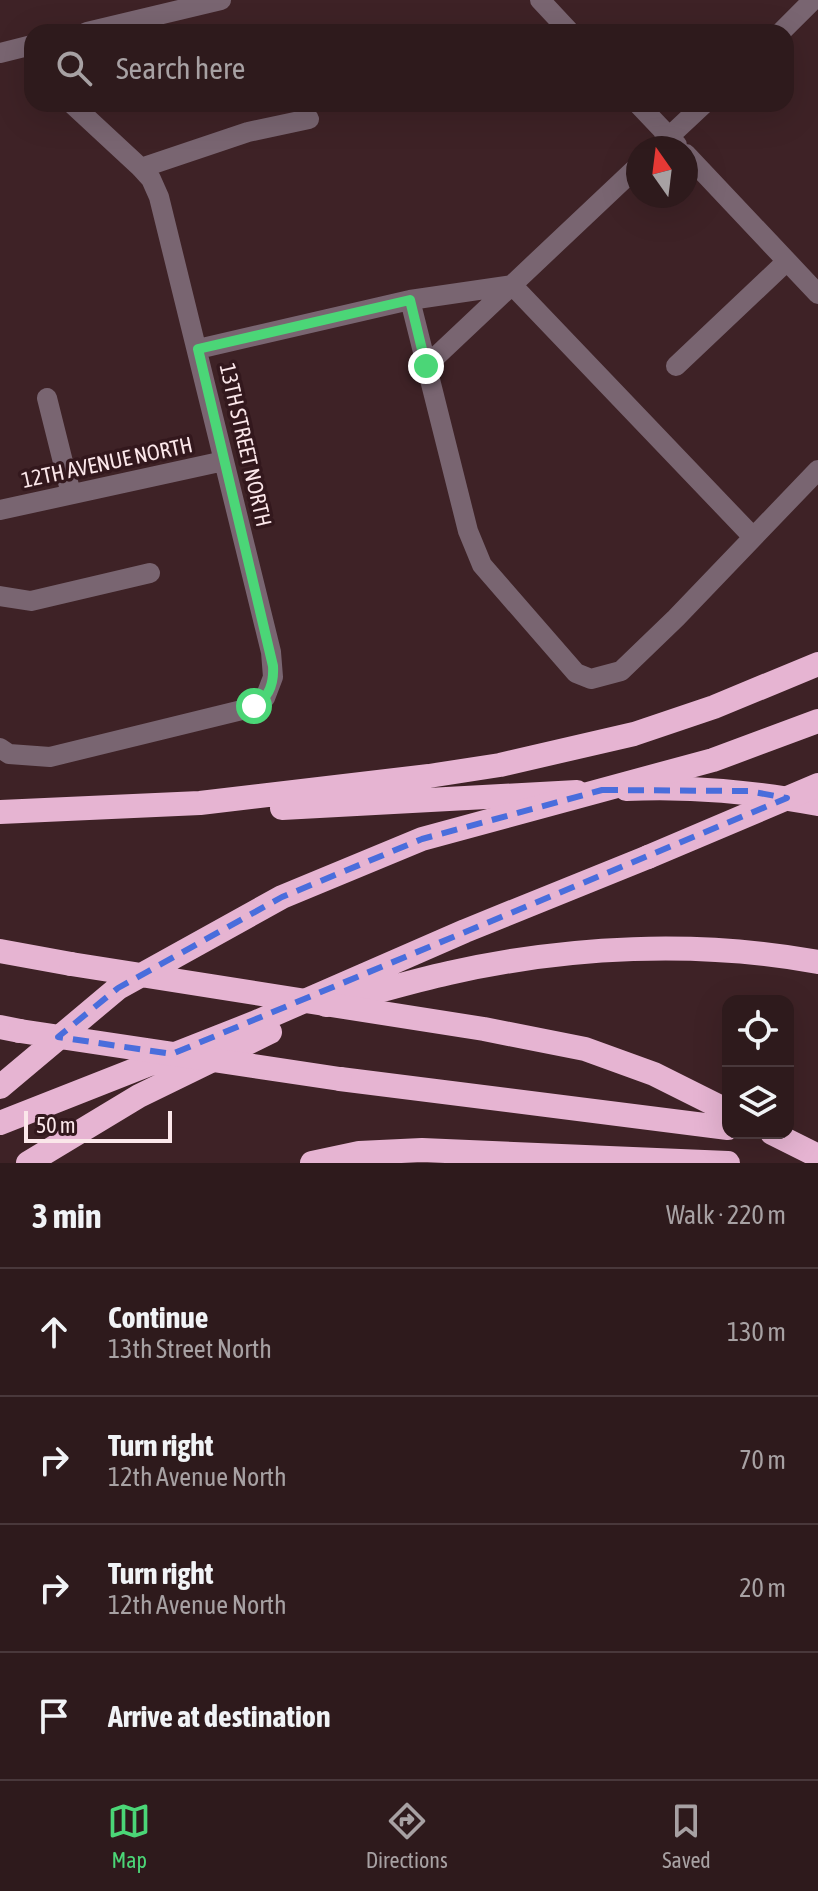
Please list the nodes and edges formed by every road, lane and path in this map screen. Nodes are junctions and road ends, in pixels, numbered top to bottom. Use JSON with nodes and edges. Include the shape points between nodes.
{"nodes":[{"id":1,"x":221,"y":0,"type":"edge"},
{"id":2,"x":540,"y":0,"type":"edge"},
{"id":3,"x":813,"y":0,"type":"edge"},
{"id":4,"x":170,"y":6,"type":"edge"},
{"id":5,"x":113,"y":24,"type":"edge"},
{"id":6,"x":562,"y":24,"type":"edge"},
{"id":7,"x":789,"y":24,"type":"edge"},
{"id":8,"x":81,"y":112,"type":"edge"},
{"id":9,"x":644,"y":112,"type":"edge"},
{"id":10,"x":697,"y":112,"type":"edge"},
{"id":11,"x":309,"y":119,"type":"dead end"},
{"id":12,"x":663,"y":136,"type":"edge"},
{"id":13,"x":676,"y":136,"type":"edge"},
{"id":14,"x":698,"y":167,"type":"edge"},
{"id":15,"x":141,"y":168,"type":"junction"},
{"id":16,"x":626,"y":177,"type":"edge"},
{"id":17,"x":787,"y":261,"type":"junction"},
{"id":18,"x":512,"y":285,"type":"junction"},
{"id":19,"x":818,"y":294,"type":"edge"},
{"id":20,"x":410,"y":300,"type":"junction"},
{"id":21,"x":198,"y":349,"type":"junction"},
{"id":22,"x":426,"y":366,"type":"junction"},
{"id":23,"x":676,"y":366,"type":"dead end"},
{"id":24,"x":47,"y":398,"type":"dead end"},
{"id":25,"x":224,"y":461,"type":"junction"},
{"id":26,"x":818,"y":470,"type":"edge"},
{"id":27,"x":71,"y":494,"type":"junction"},
{"id":28,"x":0,"y":510,"type":"edge"},
{"id":29,"x":753,"y":537,"type":"junction"},
{"id":30,"x":150,"y":573,"type":"dead end"},
{"id":31,"x":0,"y":596,"type":"edge"},
{"id":32,"x":818,"y":664,"type":"edge"},
{"id":33,"x":818,"y":721,"type":"edge"},
{"id":34,"x":0,"y":748,"type":"edge"},
{"id":35,"x":818,"y":785,"type":"edge"},
{"id":36,"x":200,"y":803,"type":"junction"},
{"id":37,"x":818,"y":804,"type":"edge"},
{"id":38,"x":0,"y":812,"type":"edge"},
{"id":39,"x":0,"y":951,"type":"edge"},
{"id":40,"x":818,"y":962,"type":"edge"},
{"id":41,"x":330,"y":1004,"type":"junction"},
{"id":42,"x":254,"y":1023,"type":"junction"},
{"id":43,"x":7,"y":1030,"type":"edge"},
{"id":44,"x":0,"y":1087,"type":"edge"},
{"id":45,"x":722,"y":1108,"type":"edge"},
{"id":46,"x":0,"y":1123,"type":"edge"},
{"id":47,"x":722,"y":1127,"type":"edge"},
{"id":48,"x":794,"y":1138,"type":"edge"},
{"id":49,"x":784,"y":1139,"type":"edge"},
{"id":50,"x":818,"y":1141,"type":"edge"},
{"id":51,"x":818,"y":1156,"type":"edge"},
{"id":52,"x":28,"y":1163,"type":"edge"},
{"id":53,"x":312,"y":1163,"type":"edge"},
{"id":54,"x":728,"y":1163,"type":"edge"}],
"edges":[{"from":1,"to":4,"type":"street"},
{"from":2,"to":6,"type":"street"},
{"from":3,"to":7,"type":"street"},
{"from":4,"to":5,"type":"street"},
{"from":8,"to":15,"type":"street","name":"13TH STREET NORTH"},
{"from":9,"to":12,"type":"street"},
{"from":10,"to":13,"type":"street"},
{"from":11,"to":15,"type":"street","via":[[248,132]]},
{"from":14,"to":17,"type":"street"},
{"from":15,"to":21,"type":"street","name":"13TH STREET NORTH","via":[[159,197]]},
{"from":16,"to":18,"type":"street"},
{"from":17,"to":19,"type":"street"},
{"from":17,"to":23,"type":"street"},
{"from":18,"to":20,"type":"street"},
{"from":18,"to":22,"type":"street"},
{"from":18,"to":29,"type":"street"},
{"from":20,"to":21,"type":"street"},
{"from":20,"to":22,"type":"street"},
{"from":21,"to":25,"type":"street","name":"13TH STREET NORTH"},
{"from":22,"to":29,"type":"street","via":[[468,531],[482,565],[576,673],[591,679],[621,671]]},
{"from":24,"to":27,"type":"street"},
{"from":25,"to":27,"type":"street","name":"12TH AVENUE NORTH"},
{"from":25,"to":34,"type":"street","name":"13TH STREET NORTH","via":[[271,652],[270,690],[246,709],[50,757],[9,754]]},
{"from":26,"to":29,"type":"street"},
{"from":27,"to":28,"type":"street","name":"12TH AVENUE NORTH"},
{"from":30,"to":31,"type":"street","via":[[31,601]]},
{"from":32,"to":36,"type":"highway","via":[[714,707],[570,750],[429,776]]},
{"from":33,"to":44,"type":"highway","bridge":true,"via":[[713,760],[422,839],[282,897],[118,988]]},
{"from":35,"to":42,"type":"highway","bridge":true},
{"from":36,"to":37,"type":"highway","via":[[284,808],[679,787],[748,791]]},
{"from":36,"to":38,"type":"highway"},
{"from":39,"to":45,"type":"highway","bridge":true,"via":[[585,1049],[654,1074]]},
{"from":40,"to":41,"type":"highway","via":[[707,950],[576,953],[451,973]]},
{"from":41,"to":42,"type":"highway"},
{"from":41,"to":52,"type":"highway","via":[[139,1096]]},
{"from":42,"to":46,"type":"highway"},
{"from":43,"to":47,"type":"highway","bridge":true},
{"from":48,"to":50,"type":"highway"},
{"from":49,"to":51,"type":"highway","bridge":true},
{"from":53,"to":54,"type":"highway","via":[[359,1153],[422,1150]]}]}
